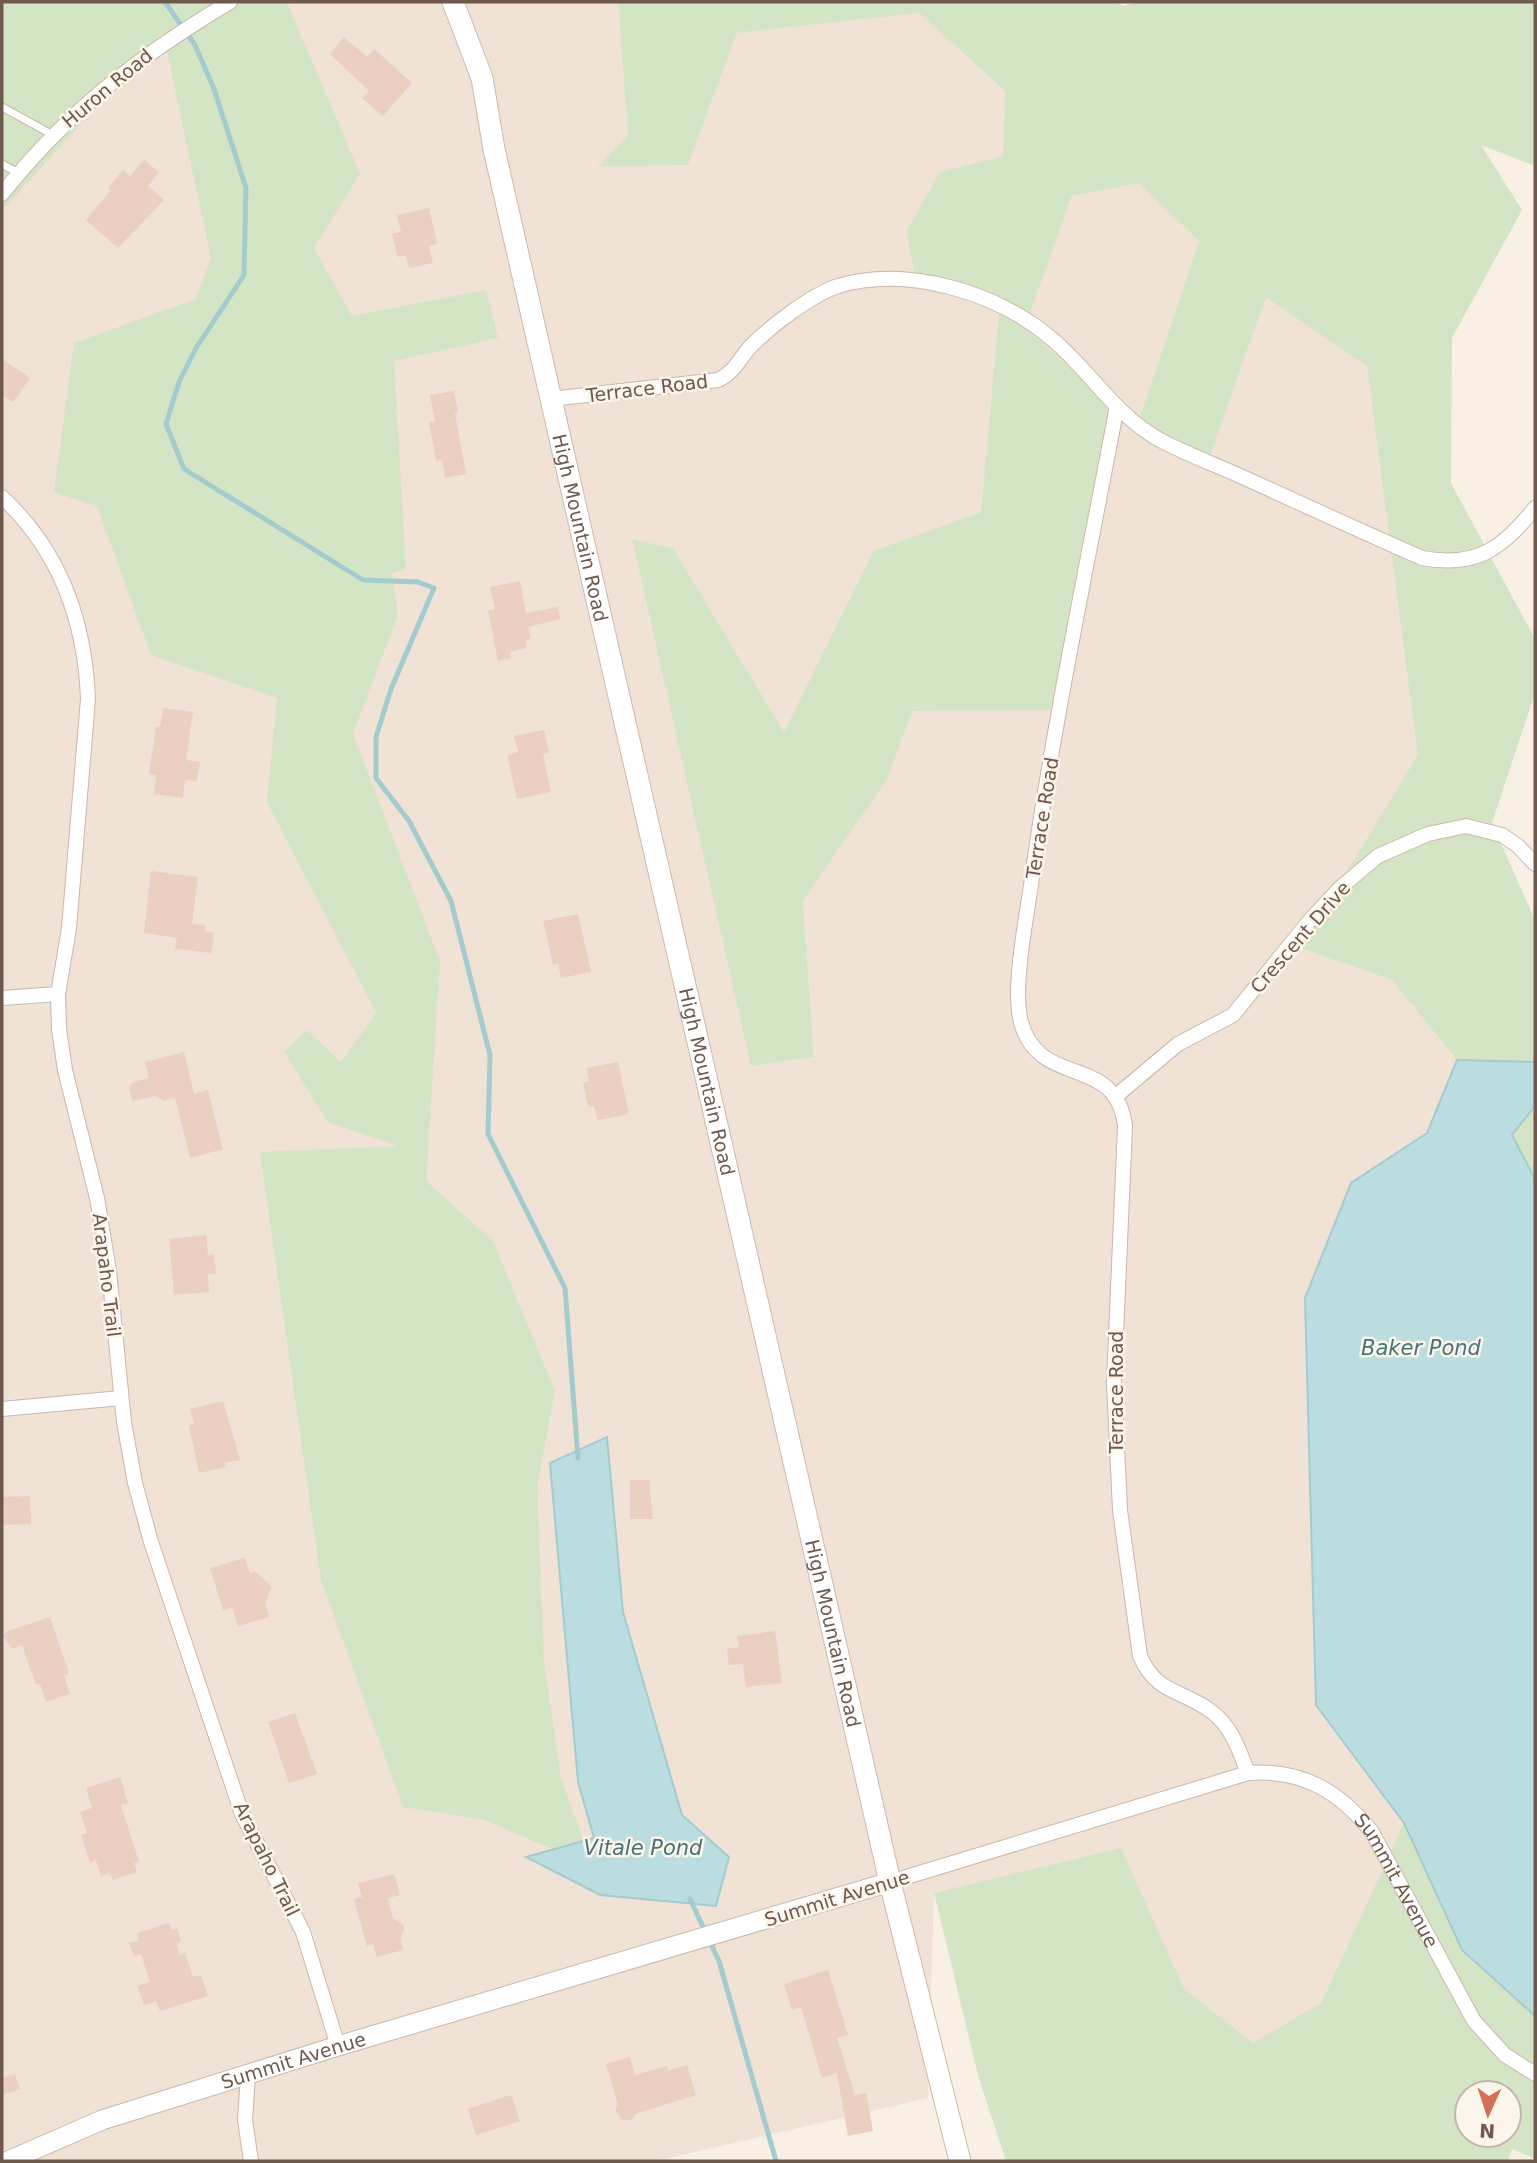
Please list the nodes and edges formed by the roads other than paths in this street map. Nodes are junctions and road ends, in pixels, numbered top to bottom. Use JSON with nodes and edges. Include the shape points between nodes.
{"nodes":[{"id":1,"x":230,"y":2,"type":"edge"},
{"id":2,"x":453,"y":2,"type":"edge"},
{"id":3,"x":208,"y":7,"type":"edge"},
{"id":4,"x":2,"y":107,"type":"edge"},
{"id":5,"x":53,"y":135,"type":"junction"},
{"id":6,"x":2,"y":163,"type":"edge"},
{"id":7,"x":18,"y":173,"type":"junction"},
{"id":8,"x":2,"y":194,"type":"edge"},
{"id":9,"x":551,"y":400,"type":"junction"},
{"id":10,"x":1117,"y":406,"type":"junction"},
{"id":11,"x":2,"y":497,"type":"edge"},
{"id":12,"x":1535,"y":508,"type":"edge"},
{"id":13,"x":1535,"y":864,"type":"edge"},
{"id":14,"x":58,"y":994,"type":"junction"},
{"id":15,"x":2,"y":998,"type":"edge"},
{"id":16,"x":1116,"y":1096,"type":"junction"},
{"id":17,"x":121,"y":1398,"type":"junction"},
{"id":18,"x":2,"y":1409,"type":"edge"},
{"id":19,"x":1248,"y":1773,"type":"junction"},
{"id":20,"x":890,"y":1882,"type":"junction"},
{"id":21,"x":338,"y":2046,"type":"junction"},
{"id":22,"x":1535,"y":2074,"type":"edge"},
{"id":23,"x":248,"y":2075,"type":"junction"},
{"id":24,"x":8,"y":2161,"type":"edge"},
{"id":25,"x":251,"y":2161,"type":"edge"},
{"id":26,"x":960,"y":2161,"type":"edge"}],
"edges":[{"from":1,"to":3,"type":"street","name":"Huron Road"},
{"from":2,"to":9,"type":"main road","name":"High Mountain Road","via":[[482,78]]},
{"from":3,"to":5,"type":"street","name":"Huron Road","via":[[105,85]]},
{"from":4,"to":5,"type":"lane"},
{"from":5,"to":7,"type":"street","name":"Huron Road"},
{"from":6,"to":7,"type":"lane"},
{"from":7,"to":8,"type":"street","name":"Huron Road"},
{"from":9,"to":10,"type":"street","name":"Terrace Road","via":[[718,380],[729,374],[759,339],[816,296],[859,281],[894,280],[959,290],[1019,316],[1054,340]]},
{"from":9,"to":20,"type":"main road","name":"High Mountain Road"},
{"from":10,"to":12,"type":"street","via":[[1159,439],[1422,558],[1458,561],[1478,557],[1506,540]]},
{"from":10,"to":16,"type":"street","name":"Terrace Road","via":[[1040,822],[1018,1004],[1028,1039],[1040,1054],[1056,1066],[1106,1084]]},
{"from":11,"to":14,"type":"street","name":"Arapaho Trail","via":[[40,540],[60,573],[79,624],[87,666],[70,914]]},
{"from":13,"to":16,"type":"street","name":"Crescent Drive","via":[[1502,835],[1466,826],[1428,834],[1378,856],[1311,919],[1233,1015],[1178,1044]]},
{"from":14,"to":15,"type":"street"},
{"from":14,"to":17,"type":"street","name":"Arapaho Trail","via":[[65,1070],[97,1198],[109,1271]]},
{"from":16,"to":19,"type":"street","name":"Terrace Road","via":[[1125,1126],[1114,1382],[1116,1456],[1140,1656],[1156,1682],[1196,1702],[1227,1727]]},
{"from":17,"to":18,"type":"street"},
{"from":17,"to":21,"type":"street","name":"Arapaho Trail","via":[[150,1542],[224,1765],[261,1857],[303,1932]]},
{"from":19,"to":20,"type":"street","name":"Summit Avenue"},
{"from":19,"to":22,"type":"street","name":"Summit Avenue","via":[[1292,1774],[1317,1783],[1357,1812],[1474,2021],[1505,2055]]},
{"from":20,"to":21,"type":"street","name":"Summit Avenue"},
{"from":20,"to":26,"type":"main road","name":"High Mountain Road"},
{"from":21,"to":23,"type":"street","name":"Summit Avenue"},
{"from":23,"to":24,"type":"street","name":"Summit Avenue","via":[[102,2120]]},
{"from":23,"to":25,"type":"street","via":[[245,2106]]}]}
